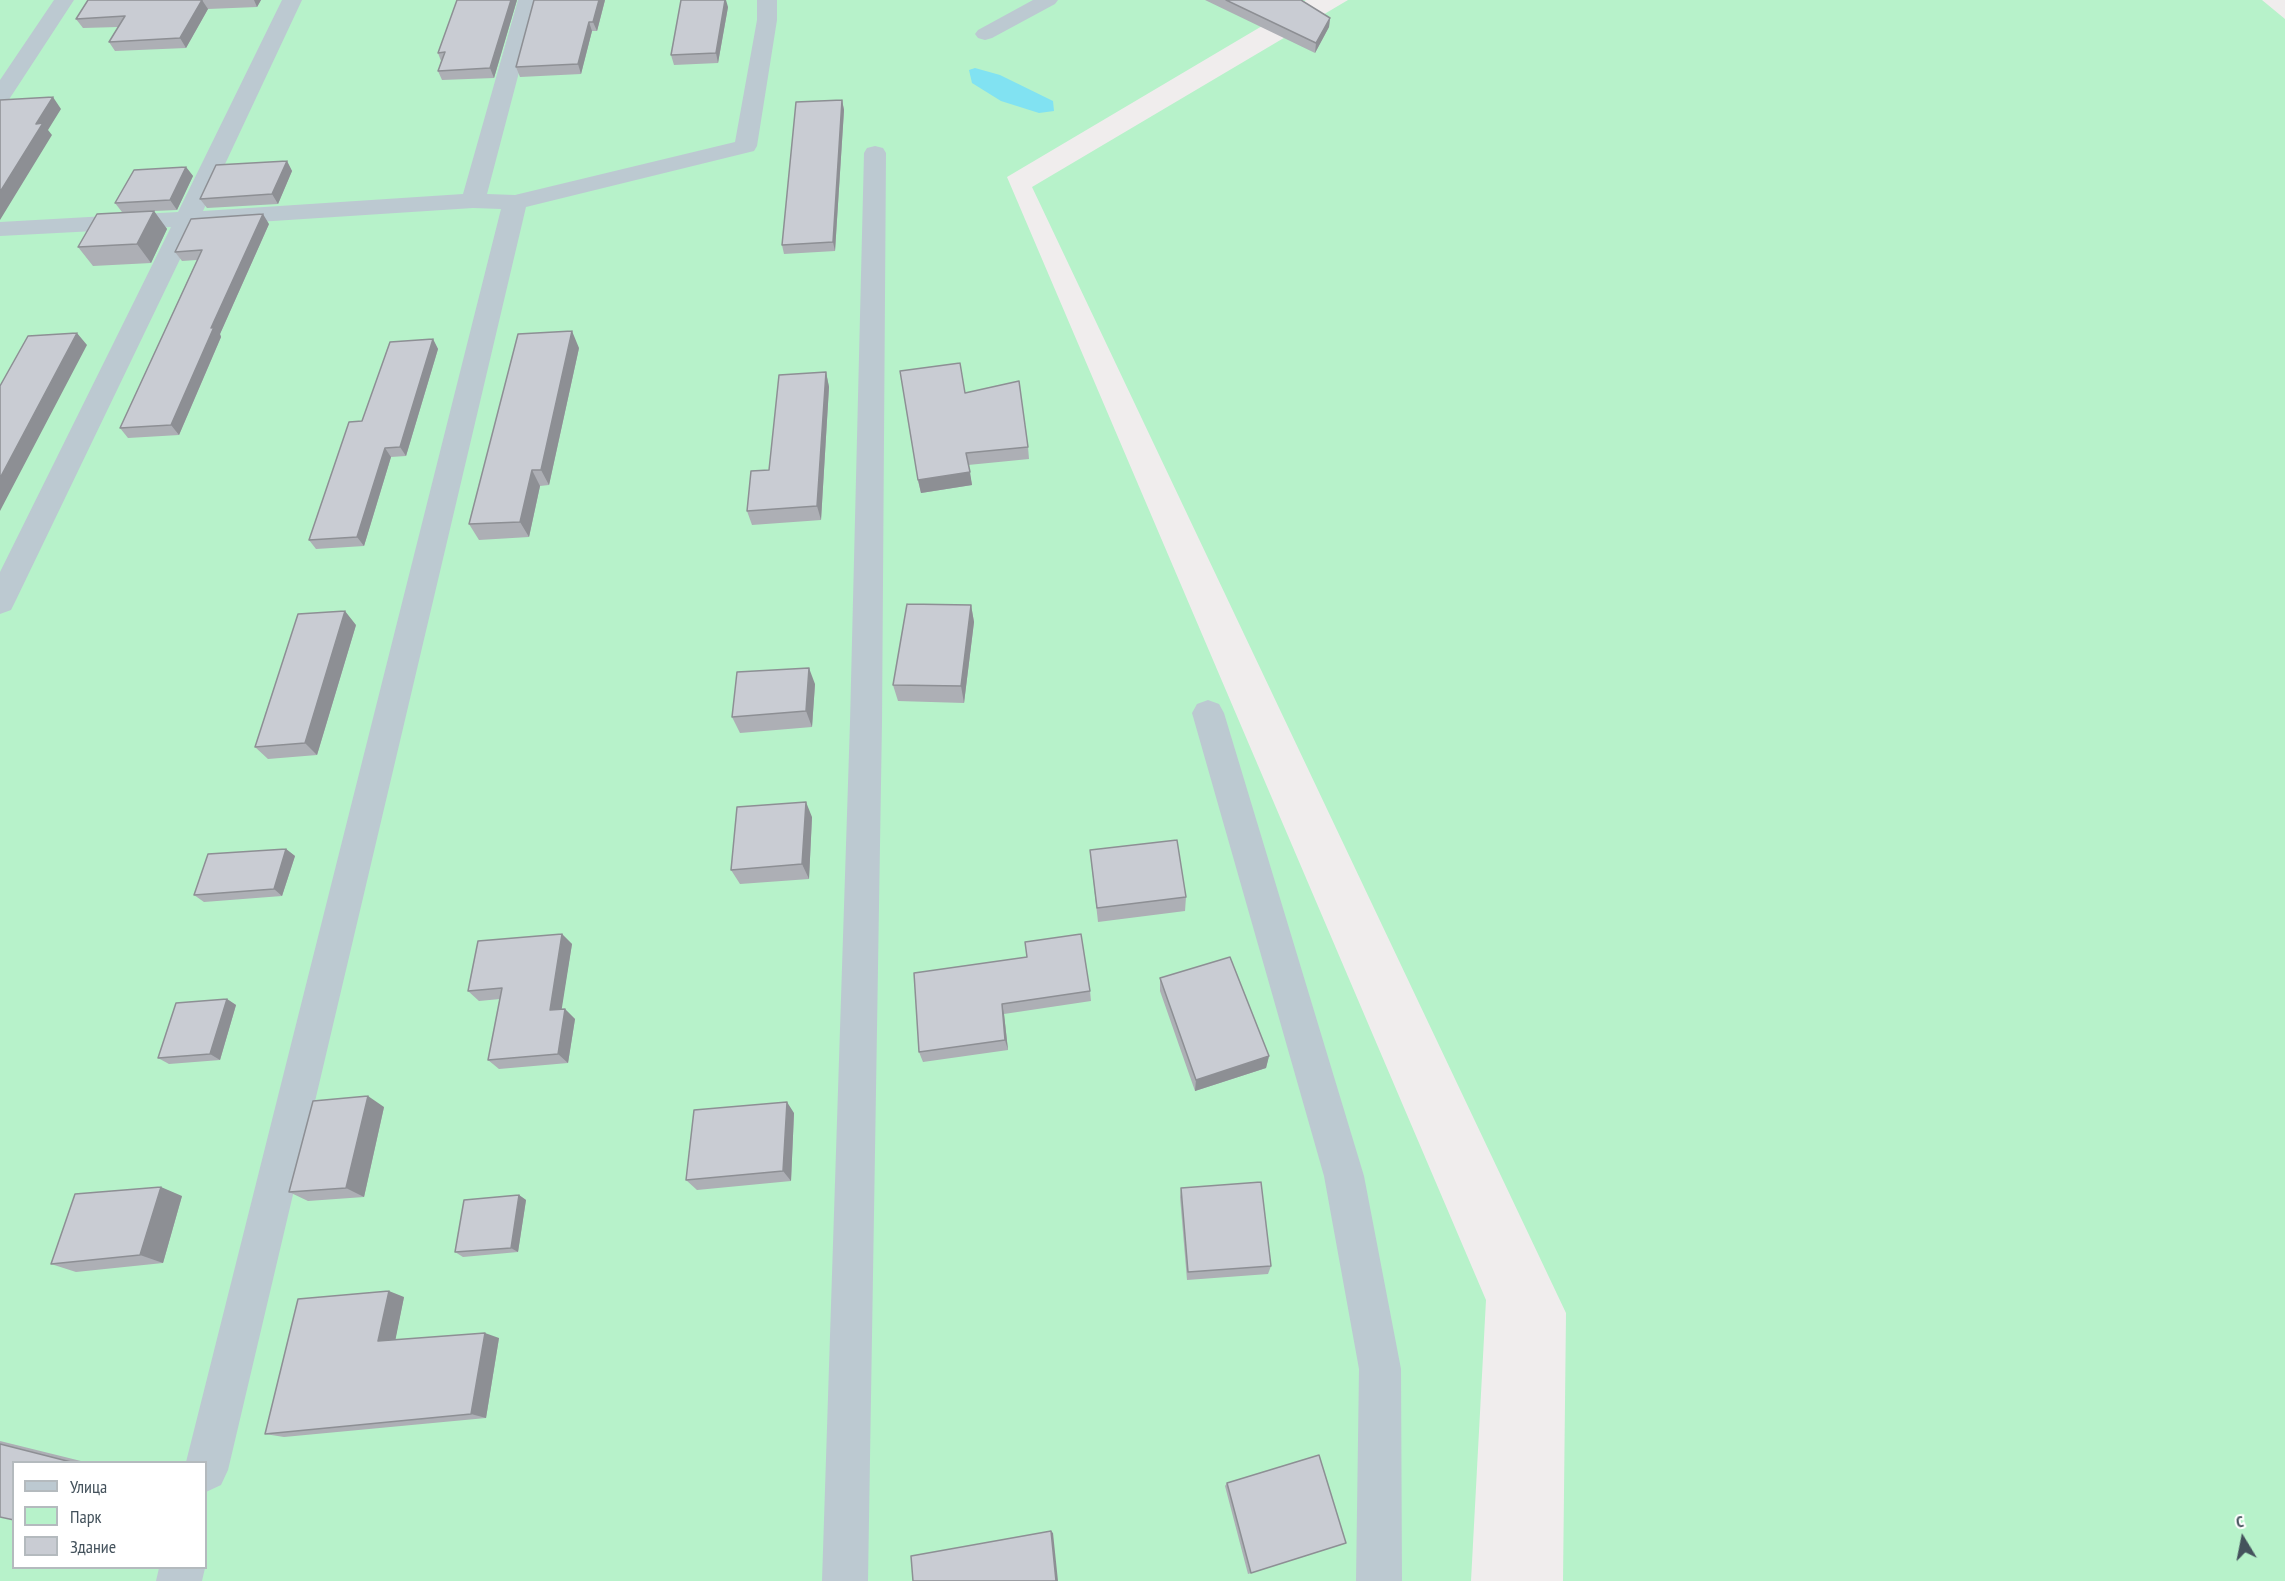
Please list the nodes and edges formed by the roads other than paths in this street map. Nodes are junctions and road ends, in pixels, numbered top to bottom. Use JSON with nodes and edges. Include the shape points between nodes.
{"nodes":[{"id":1,"x":64,"y":0,"type":"edge"},
{"id":2,"x":292,"y":0,"type":"edge"},
{"id":3,"x":528,"y":0,"type":"edge"},
{"id":4,"x":767,"y":0,"type":"edge"},
{"id":5,"x":1048,"y":0,"type":"edge"},
{"id":6,"x":985,"y":34,"type":"dead end"},
{"id":7,"x":0,"y":96,"type":"edge"},
{"id":8,"x":875,"y":153,"type":"dead end"},
{"id":9,"x":472,"y":201,"type":"junction"},
{"id":10,"x":514,"y":202,"type":"junction"},
{"id":11,"x":187,"y":219,"type":"junction"},
{"id":12,"x":0,"y":229,"type":"edge"},
{"id":13,"x":0,"y":602,"type":"edge"},
{"id":14,"x":1208,"y":713,"type":"dead end"},
{"id":15,"x":207,"y":1466,"type":"edge"},
{"id":16,"x":845,"y":1581,"type":"edge"},
{"id":17,"x":1379,"y":1581,"type":"edge"}],
"edges":[{"from":1,"to":7,"type":"street"},
{"from":2,"to":11,"type":"street"},
{"from":3,"to":9,"type":"street"},
{"from":4,"to":10,"type":"street","via":[[746,146]]},
{"from":5,"to":6,"type":"street"},
{"from":8,"to":16,"type":"street"},
{"from":9,"to":10,"type":"street"},
{"from":9,"to":11,"type":"street"},
{"from":10,"to":15,"type":"street"},
{"from":11,"to":12,"type":"street"},
{"from":11,"to":13,"type":"street"},
{"from":14,"to":17,"type":"street","via":[[1344,1176],[1380,1369]]}]}
